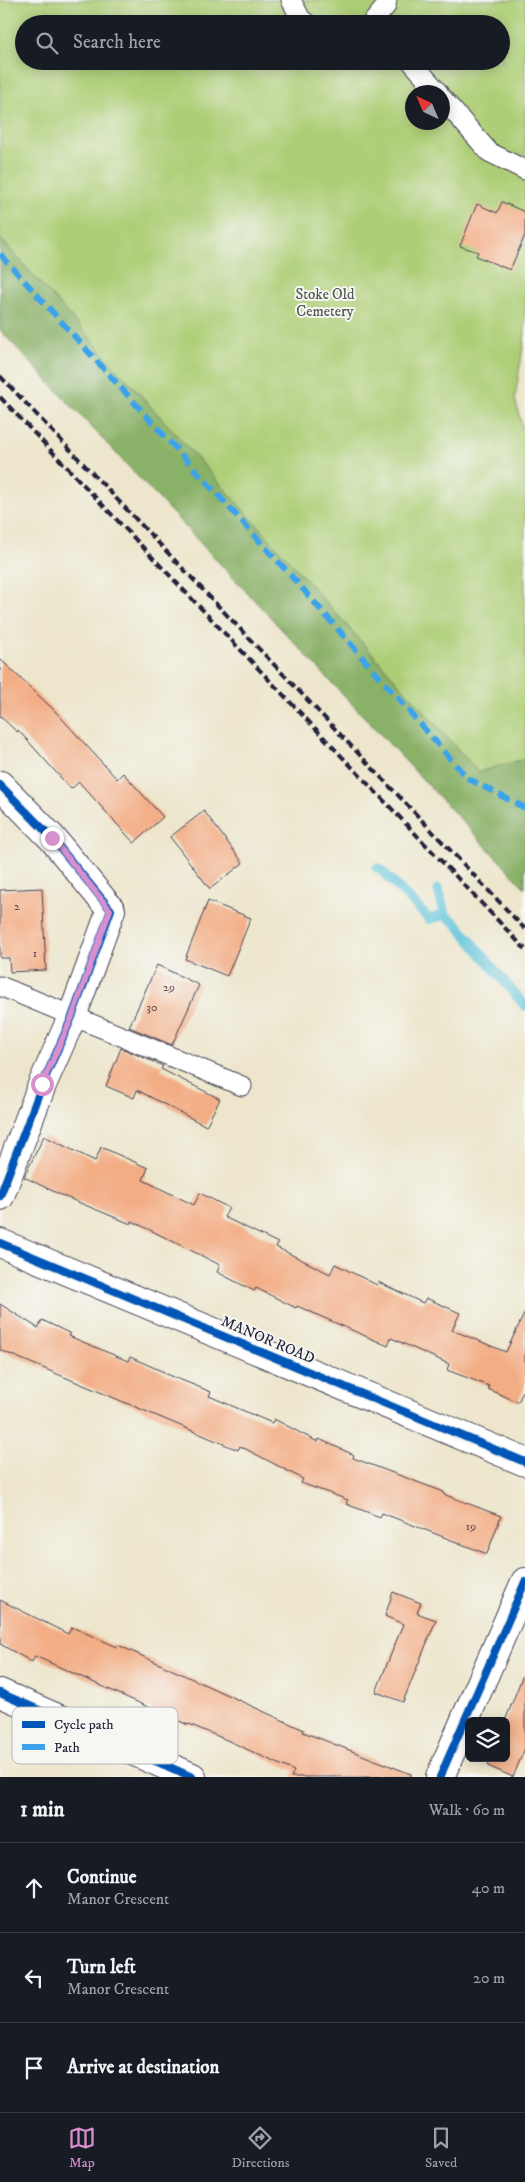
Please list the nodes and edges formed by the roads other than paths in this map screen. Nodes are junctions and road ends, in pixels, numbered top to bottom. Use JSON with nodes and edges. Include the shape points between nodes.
{"nodes":[{"id":1,"x":291,"y":0,"type":"edge"},
{"id":2,"x":387,"y":0,"type":"edge"},
{"id":3,"x":300,"y":15,"type":"edge"},
{"id":4,"x":380,"y":15,"type":"edge"},
{"id":5,"x":419,"y":70,"type":"edge"},
{"id":6,"x":432,"y":85,"type":"edge"},
{"id":7,"x":450,"y":107,"type":"edge"},
{"id":8,"x":525,"y":170,"type":"edge"},
{"id":9,"x":0,"y":785,"type":"edge"},
{"id":10,"x":0,"y":986,"type":"edge"},
{"id":11,"x":72,"y":1017,"type":"junction"},
{"id":12,"x":242,"y":1086,"type":"dead end"},
{"id":13,"x":0,"y":1196,"type":"edge"},
{"id":14,"x":0,"y":1244,"type":"edge"},
{"id":15,"x":525,"y":1462,"type":"edge"},
{"id":16,"x":525,"y":1582,"type":"edge"},
{"id":17,"x":0,"y":1693,"type":"edge"},
{"id":18,"x":32,"y":1707,"type":"edge"},
{"id":19,"x":162,"y":1764,"type":"edge"},
{"id":20,"x":444,"y":1776,"type":"edge"},
{"id":21,"x":192,"y":1777,"type":"edge"}],
"edges":[{"from":1,"to":3,"type":"lane"},
{"from":2,"to":4,"type":"lane"},
{"from":5,"to":6,"type":"lane"},
{"from":7,"to":8,"type":"lane","via":[[489,152]]},
{"from":9,"to":11,"type":"street","via":[[52,838],[110,910]]},
{"from":10,"to":11,"type":"lane"},
{"from":11,"to":12,"type":"lane"},
{"from":11,"to":13,"type":"street","via":[[42,1084]]},
{"from":14,"to":15,"type":"street","name":"MANOR ROAD"},
{"from":16,"to":20,"type":"street"},
{"from":17,"to":18,"type":"street"},
{"from":19,"to":21,"type":"street"}]}
